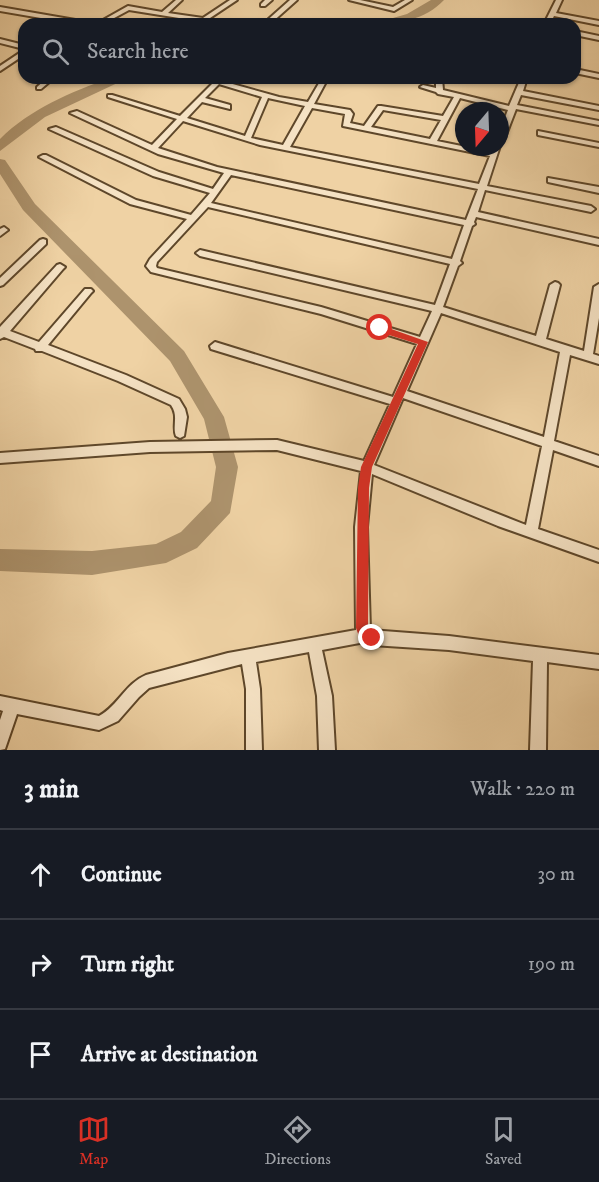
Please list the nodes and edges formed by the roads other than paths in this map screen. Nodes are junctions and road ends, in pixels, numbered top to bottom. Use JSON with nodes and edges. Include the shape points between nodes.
{"nodes":[{"id":1,"x":141,"y":0,"type":"edge"},
{"id":2,"x":179,"y":0,"type":"edge"},
{"id":3,"x":234,"y":0,"type":"edge"},
{"id":4,"x":269,"y":0,"type":"edge"},
{"id":5,"x":294,"y":0,"type":"edge"},
{"id":6,"x":352,"y":0,"type":"edge"},
{"id":7,"x":410,"y":0,"type":"edge"},
{"id":8,"x":559,"y":0,"type":"edge"},
{"id":9,"x":263,"y":6,"type":"dead end"},
{"id":10,"x":132,"y":8,"type":"junction"},
{"id":11,"x":0,"y":9,"type":"edge"},
{"id":12,"x":164,"y":13,"type":"junction"},
{"id":13,"x":552,"y":14,"type":"junction"},
{"id":14,"x":52,"y":18,"type":"edge"},
{"id":15,"x":109,"y":18,"type":"edge"},
{"id":16,"x":185,"y":18,"type":"edge"},
{"id":17,"x":207,"y":18,"type":"edge"},
{"id":18,"x":273,"y":18,"type":"edge"},
{"id":19,"x":550,"y":18,"type":"edge"},
{"id":20,"x":573,"y":18,"type":"edge"},
{"id":21,"x":581,"y":20,"type":"edge"},
{"id":22,"x":599,"y":23,"type":"edge"},
{"id":23,"x":581,"y":34,"type":"edge"},
{"id":24,"x":599,"y":38,"type":"edge"},
{"id":25,"x":0,"y":41,"type":"edge"},
{"id":26,"x":18,"y":46,"type":"edge"},
{"id":27,"x":18,"y":56,"type":"edge"},
{"id":28,"x":0,"y":69,"type":"edge"},
{"id":29,"x":581,"y":72,"type":"edge"},
{"id":30,"x":599,"y":76,"type":"edge"},
{"id":31,"x":44,"y":84,"type":"edge"},
{"id":32,"x":216,"y":84,"type":"edge"},
{"id":33,"x":225,"y":84,"type":"edge"},
{"id":34,"x":321,"y":84,"type":"edge"},
{"id":35,"x":439,"y":84,"type":"edge"},
{"id":36,"x":521,"y":84,"type":"edge"},
{"id":37,"x":423,"y":87,"type":"dead end"},
{"id":38,"x":39,"y":88,"type":"dead end"},
{"id":39,"x":518,"y":92,"type":"junction"},
{"id":40,"x":440,"y":93,"type":"junction"},
{"id":41,"x":110,"y":96,"type":"dead end"},
{"id":42,"x":266,"y":96,"type":"junction"},
{"id":43,"x":457,"y":98,"type":"junction"},
{"id":44,"x":200,"y":99,"type":"junction"},
{"id":45,"x":309,"y":105,"type":"junction"},
{"id":46,"x":227,"y":107,"type":"dead end"},
{"id":47,"x":512,"y":107,"type":"junction"},
{"id":48,"x":599,"y":108,"type":"edge"},
{"id":49,"x":74,"y":113,"type":"dead end"},
{"id":50,"x":509,"y":115,"type":"edge"},
{"id":51,"x":181,"y":118,"type":"junction"},
{"id":52,"x":446,"y":119,"type":"junction"},
{"id":53,"x":599,"y":123,"type":"edge"},
{"id":54,"x":366,"y":128,"type":"junction"},
{"id":55,"x":53,"y":129,"type":"dead end"},
{"id":56,"x":541,"y":133,"type":"dead end"},
{"id":57,"x":247,"y":139,"type":"junction"},
{"id":58,"x":433,"y":141,"type":"junction"},
{"id":59,"x":455,"y":144,"type":"edge"},
{"id":60,"x":599,"y":145,"type":"edge"},
{"id":61,"x":286,"y":147,"type":"junction"},
{"id":62,"x":153,"y":148,"type":"junction"},
{"id":63,"x":494,"y":156,"type":"edge"},
{"id":64,"x":43,"y":157,"type":"dead end"},
{"id":65,"x":229,"y":172,"type":"junction"},
{"id":66,"x":551,"y":180,"type":"dead end"},
{"id":67,"x":484,"y":187,"type":"junction"},
{"id":68,"x":599,"y":190,"type":"edge"},
{"id":69,"x":215,"y":192,"type":"junction"},
{"id":70,"x":206,"y":204,"type":"junction"},
{"id":71,"x":591,"y":209,"type":"dead end"},
{"id":72,"x":192,"y":218,"type":"junction"},
{"id":73,"x":473,"y":219,"type":"junction"},
{"id":74,"x":44,"y":242,"type":"dead end"},
{"id":75,"x":599,"y":242,"type":"edge"},
{"id":76,"x":200,"y":253,"type":"dead end"},
{"id":77,"x":457,"y":263,"type":"junction"},
{"id":78,"x":60,"y":267,"type":"dead end"},
{"id":79,"x":0,"y":283,"type":"edge"},
{"id":80,"x":555,"y":285,"type":"dead end"},
{"id":81,"x":599,"y":287,"type":"edge"},
{"id":82,"x":88,"y":291,"type":"dead end"},
{"id":83,"x":438,"y":309,"type":"junction"},
{"id":84,"x":1,"y":333,"type":"edge"},
{"id":85,"x":540,"y":341,"type":"junction"},
{"id":86,"x":423,"y":342,"type":"junction"},
{"id":87,"x":215,"y":346,"type":"dead end"},
{"id":88,"x":40,"y":348,"type":"junction"},
{"id":89,"x":566,"y":350,"type":"junction"},
{"id":90,"x":594,"y":358,"type":"edge"},
{"id":91,"x":399,"y":398,"type":"junction"},
{"id":92,"x":180,"y":433,"type":"dead end"},
{"id":93,"x":547,"y":444,"type":"junction"},
{"id":94,"x":0,"y":458,"type":"edge"},
{"id":95,"x":599,"y":461,"type":"edge"},
{"id":96,"x":367,"y":467,"type":"junction"},
{"id":97,"x":531,"y":532,"type":"junction"},
{"id":98,"x":599,"y":555,"type":"edge"},
{"id":99,"x":365,"y":635,"type":"junction"},
{"id":100,"x":314,"y":644,"type":"junction"},
{"id":101,"x":540,"y":654,"type":"junction"},
{"id":102,"x":248,"y":657,"type":"junction"},
{"id":103,"x":599,"y":662,"type":"edge"},
{"id":104,"x":6,"y":704,"type":"edge"},
{"id":105,"x":0,"y":744,"type":"edge"},
{"id":106,"x":254,"y":750,"type":"edge"},
{"id":107,"x":327,"y":750,"type":"edge"},
{"id":108,"x":538,"y":750,"type":"edge"}],
"edges":[{"from":1,"to":10,"type":"street"},
{"from":2,"to":12,"type":"street"},
{"from":3,"to":17,"type":"street"},
{"from":4,"to":9,"type":"street"},
{"from":5,"to":18,"type":"street"},
{"from":6,"to":7,"type":"street","via":[[394,9]]},
{"from":8,"to":13,"type":"street"},
{"from":10,"to":12,"type":"street"},
{"from":10,"to":15,"type":"street"},
{"from":11,"to":14,"type":"street"},
{"from":12,"to":16,"type":"street"},
{"from":13,"to":19,"type":"street"},
{"from":13,"to":20,"type":"street"},
{"from":21,"to":22,"type":"street"},
{"from":23,"to":24,"type":"street"},
{"from":25,"to":26,"type":"street"},
{"from":27,"to":28,"type":"street"},
{"from":29,"to":30,"type":"street"},
{"from":31,"to":38,"type":"street"},
{"from":32,"to":44,"type":"street"},
{"from":33,"to":42,"type":"street"},
{"from":34,"to":45,"type":"street"},
{"from":35,"to":40,"type":"street"},
{"from":36,"to":39,"type":"street"},
{"from":37,"to":40,"type":"street"},
{"from":39,"to":47,"type":"street"},
{"from":39,"to":48,"type":"street"},
{"from":40,"to":43,"type":"street"},
{"from":41,"to":51,"type":"street"},
{"from":42,"to":45,"type":"street"},
{"from":42,"to":57,"type":"street"},
{"from":43,"to":47,"type":"street"},
{"from":43,"to":52,"type":"street"},
{"from":44,"to":46,"type":"street"},
{"from":44,"to":51,"type":"street"},
{"from":45,"to":54,"type":"street","via":[[347,112],[345,123]]},
{"from":45,"to":61,"type":"street"},
{"from":47,"to":50,"type":"street"},
{"from":47,"to":53,"type":"street"},
{"from":49,"to":62,"type":"street"},
{"from":51,"to":57,"type":"street"},
{"from":51,"to":62,"type":"street"},
{"from":52,"to":54,"type":"street","via":[[381,108]]},
{"from":52,"to":58,"type":"street"},
{"from":54,"to":58,"type":"street"},
{"from":55,"to":69,"type":"street","via":[[156,174]]},
{"from":56,"to":60,"type":"street"},
{"from":57,"to":61,"type":"street"},
{"from":58,"to":59,"type":"street"},
{"from":61,"to":67,"type":"street"},
{"from":62,"to":65,"type":"street"},
{"from":63,"to":67,"type":"street"},
{"from":64,"to":72,"type":"street","via":[[133,202]]},
{"from":65,"to":69,"type":"street"},
{"from":65,"to":73,"type":"street"},
{"from":66,"to":68,"type":"street"},
{"from":67,"to":71,"type":"street"},
{"from":67,"to":73,"type":"street"},
{"from":69,"to":70,"type":"street"},
{"from":70,"to":72,"type":"street"},
{"from":70,"to":77,"type":"street"},
{"from":72,"to":86,"type":"street","via":[[153,261],[154,270],[321,311]]},
{"from":73,"to":75,"type":"street"},
{"from":73,"to":77,"type":"street"},
{"from":74,"to":79,"type":"street"},
{"from":76,"to":83,"type":"street"},
{"from":77,"to":83,"type":"street"},
{"from":78,"to":84,"type":"street"},
{"from":80,"to":85,"type":"street"},
{"from":81,"to":90,"type":"street"},
{"from":82,"to":88,"type":"street"},
{"from":83,"to":85,"type":"street"},
{"from":83,"to":86,"type":"street"},
{"from":84,"to":88,"type":"street"},
{"from":85,"to":89,"type":"street"},
{"from":86,"to":91,"type":"street"},
{"from":87,"to":91,"type":"street"},
{"from":88,"to":92,"type":"street","via":[[175,402],[182,416]]},
{"from":89,"to":90,"type":"street"},
{"from":89,"to":93,"type":"street"},
{"from":91,"to":93,"type":"street"},
{"from":91,"to":96,"type":"street"},
{"from":93,"to":95,"type":"street"},
{"from":93,"to":97,"type":"street"},
{"from":94,"to":96,"type":"street","via":[[259,444],[297,449]]},
{"from":96,"to":97,"type":"street"},
{"from":96,"to":99,"type":"street","via":[[361,555]]},
{"from":97,"to":98,"type":"street"},
{"from":99,"to":100,"type":"street"},
{"from":99,"to":101,"type":"street"},
{"from":100,"to":102,"type":"street"},
{"from":100,"to":107,"type":"street","via":[[328,718]]},
{"from":101,"to":103,"type":"street"},
{"from":101,"to":108,"type":"street"},
{"from":102,"to":104,"type":"street","via":[[146,681],[134,688],[115,714],[99,723]]},
{"from":102,"to":106,"type":"street"},
{"from":104,"to":105,"type":"street"}]}
